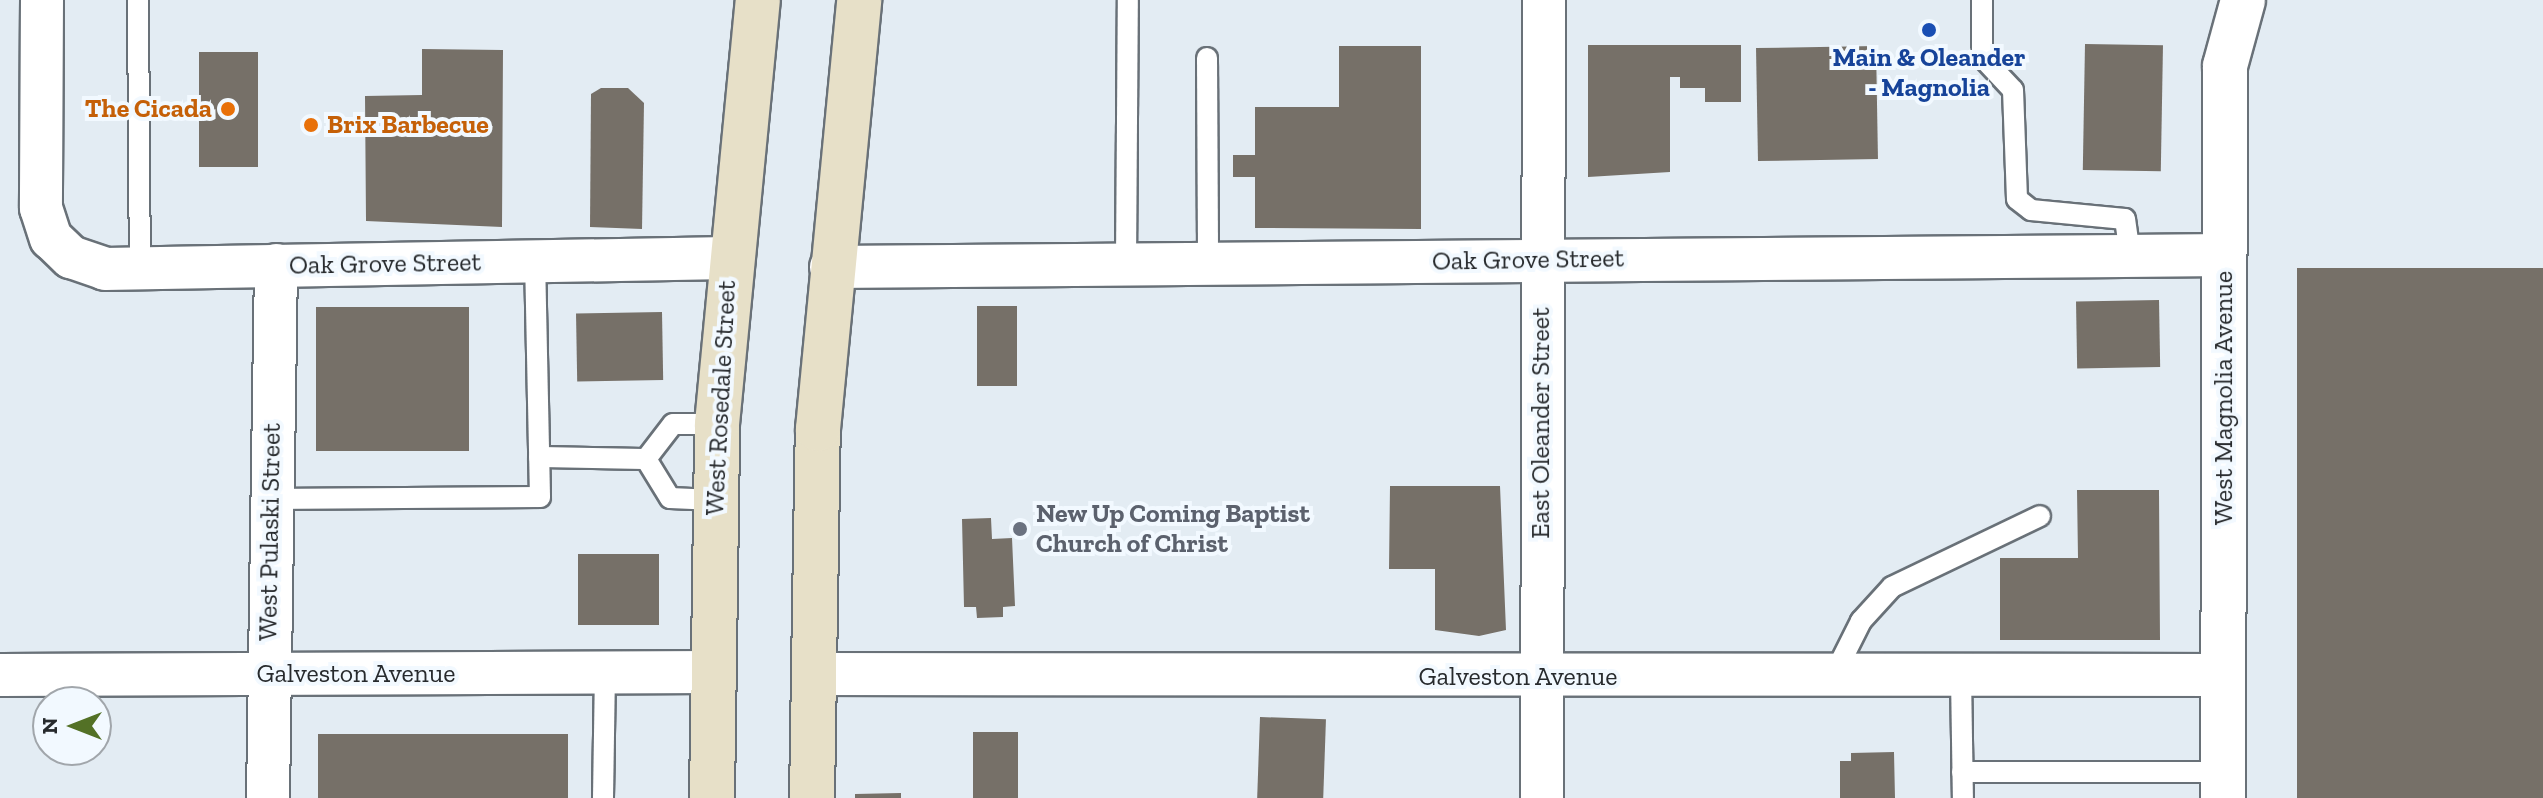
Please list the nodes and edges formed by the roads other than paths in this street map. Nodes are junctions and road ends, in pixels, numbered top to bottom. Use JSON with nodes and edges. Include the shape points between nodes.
{"nodes":[{"id":1,"x":42,"y":0,"type":"edge"},
{"id":2,"x":138,"y":0,"type":"edge"},
{"id":3,"x":758,"y":0,"type":"edge"},
{"id":4,"x":859,"y":0,"type":"edge"},
{"id":5,"x":1128,"y":0,"type":"edge"},
{"id":6,"x":1544,"y":0,"type":"edge"},
{"id":7,"x":1982,"y":0,"type":"edge"},
{"id":8,"x":2243,"y":0,"type":"edge"},
{"id":9,"x":1207,"y":58,"type":"dead end"},
{"id":10,"x":2225,"y":255,"type":"junction"},
{"id":11,"x":2130,"y":256,"type":"junction"},
{"id":12,"x":728,"y":258,"type":"junction"},
{"id":13,"x":1543,"y":259,"type":"junction"},
{"id":14,"x":535,"y":262,"type":"junction"},
{"id":15,"x":1208,"y":263,"type":"junction"},
{"id":16,"x":1126,"y":264,"type":"junction"},
{"id":17,"x":276,"y":265,"type":"junction"},
{"id":18,"x":140,"y":267,"type":"junction"},
{"id":19,"x":831,"y":267,"type":"junction"},
{"id":20,"x":717,"y":424,"type":"junction"},
{"id":21,"x":539,"y":457,"type":"junction"},
{"id":22,"x":646,"y":459,"type":"junction"},
{"id":23,"x":268,"y":499,"type":"junction"},
{"id":24,"x":715,"y":500,"type":"junction"},
{"id":25,"x":2040,"y":516,"type":"dead end"},
{"id":26,"x":712,"y":672,"type":"junction"},
{"id":27,"x":269,"y":673,"type":"junction"},
{"id":28,"x":605,"y":674,"type":"junction"},
{"id":29,"x":813,"y":674,"type":"junction"},
{"id":30,"x":0,"y":675,"type":"edge"},
{"id":31,"x":2224,"y":675,"type":"junction"},
{"id":32,"x":1961,"y":676,"type":"junction"},
{"id":33,"x":1833,"y":677,"type":"junction"},
{"id":34,"x":1540,"y":678,"type":"junction"},
{"id":35,"x":1962,"y":772,"type":"junction"},
{"id":36,"x":2223,"y":785,"type":"edge"},
{"id":37,"x":268,"y":798,"type":"edge"},
{"id":38,"x":603,"y":798,"type":"edge"},
{"id":39,"x":712,"y":798,"type":"edge"},
{"id":40,"x":812,"y":798,"type":"edge"},
{"id":41,"x":1542,"y":798,"type":"edge"},
{"id":42,"x":1963,"y":798,"type":"edge"}],
"edges":[{"from":1,"to":18,"type":"street","name":"Oak Grove Street","via":[[41,208],[51,238],[71,257],[105,269]]},
{"from":2,"to":18,"type":"lane"},
{"from":3,"to":12,"type":"main road","name":"West Rosedale Street"},
{"from":4,"to":19,"type":"main road"},
{"from":5,"to":16,"type":"lane"},
{"from":6,"to":13,"type":"street","name":"East Oleander Street"},
{"from":7,"to":11,"type":"lane","via":[[1982,57],[2013,90],[2017,199],[2031,210],[2125,219]]},
{"from":8,"to":10,"type":"street","name":"West Magnolia Avenue","via":[[2225,66]]},
{"from":9,"to":15,"type":"lane"},
{"from":10,"to":11,"type":"street","name":"Oak Grove Street"},
{"from":10,"to":31,"type":"street","name":"West Magnolia Avenue"},
{"from":11,"to":13,"type":"street","name":"Oak Grove Street"},
{"from":12,"to":14,"type":"street","name":"Oak Grove Street"},
{"from":12,"to":20,"type":"main road","name":"West Rosedale Street"},
{"from":13,"to":15,"type":"street","name":"Oak Grove Street"},
{"from":13,"to":34,"type":"street","name":"East Oleander Street"},
{"from":14,"to":17,"type":"street","name":"Oak Grove Street"},
{"from":14,"to":21,"type":"lane"},
{"from":15,"to":16,"type":"street","name":"Oak Grove Street"},
{"from":16,"to":19,"type":"street","name":"Oak Grove Street"},
{"from":17,"to":18,"type":"street","name":"Oak Grove Street"},
{"from":17,"to":23,"type":"street","name":"West Pulaski Street"},
{"from":19,"to":29,"type":"main road","via":[[818,429]]},
{"from":20,"to":22,"type":"lane","via":[[673,424]]},
{"from":20,"to":24,"type":"main road","name":"West Rosedale Street"},
{"from":21,"to":22,"type":"lane"},
{"from":21,"to":23,"type":"lane","via":[[540,497]]},
{"from":22,"to":24,"type":"lane","via":[[670,498]]},
{"from":23,"to":27,"type":"street","name":"West Pulaski Street"},
{"from":24,"to":26,"type":"main road","name":"West Rosedale Street"},
{"from":25,"to":33,"type":"lane","via":[[1892,587],[1861,621]]},
{"from":26,"to":28,"type":"street","name":"Galveston Avenue"},
{"from":26,"to":39,"type":"main road","name":"West Rosedale Street"},
{"from":27,"to":28,"type":"street","name":"Galveston Avenue"},
{"from":27,"to":30,"type":"street","name":"Galveston Avenue"},
{"from":27,"to":37,"type":"street","name":"West Pulaski Street"},
{"from":28,"to":38,"type":"lane"},
{"from":29,"to":34,"type":"street","name":"Galveston Avenue"},
{"from":29,"to":40,"type":"main road"},
{"from":31,"to":32,"type":"street","name":"Galveston Avenue"},
{"from":31,"to":36,"type":"street","name":"West Magnolia Avenue"},
{"from":32,"to":33,"type":"street","name":"Galveston Avenue"},
{"from":32,"to":35,"type":"lane"},
{"from":33,"to":34,"type":"street","name":"Galveston Avenue"},
{"from":34,"to":41,"type":"street","name":"East Oleander Street"},
{"from":35,"to":36,"type":"lane"},
{"from":35,"to":42,"type":"lane"}]}
